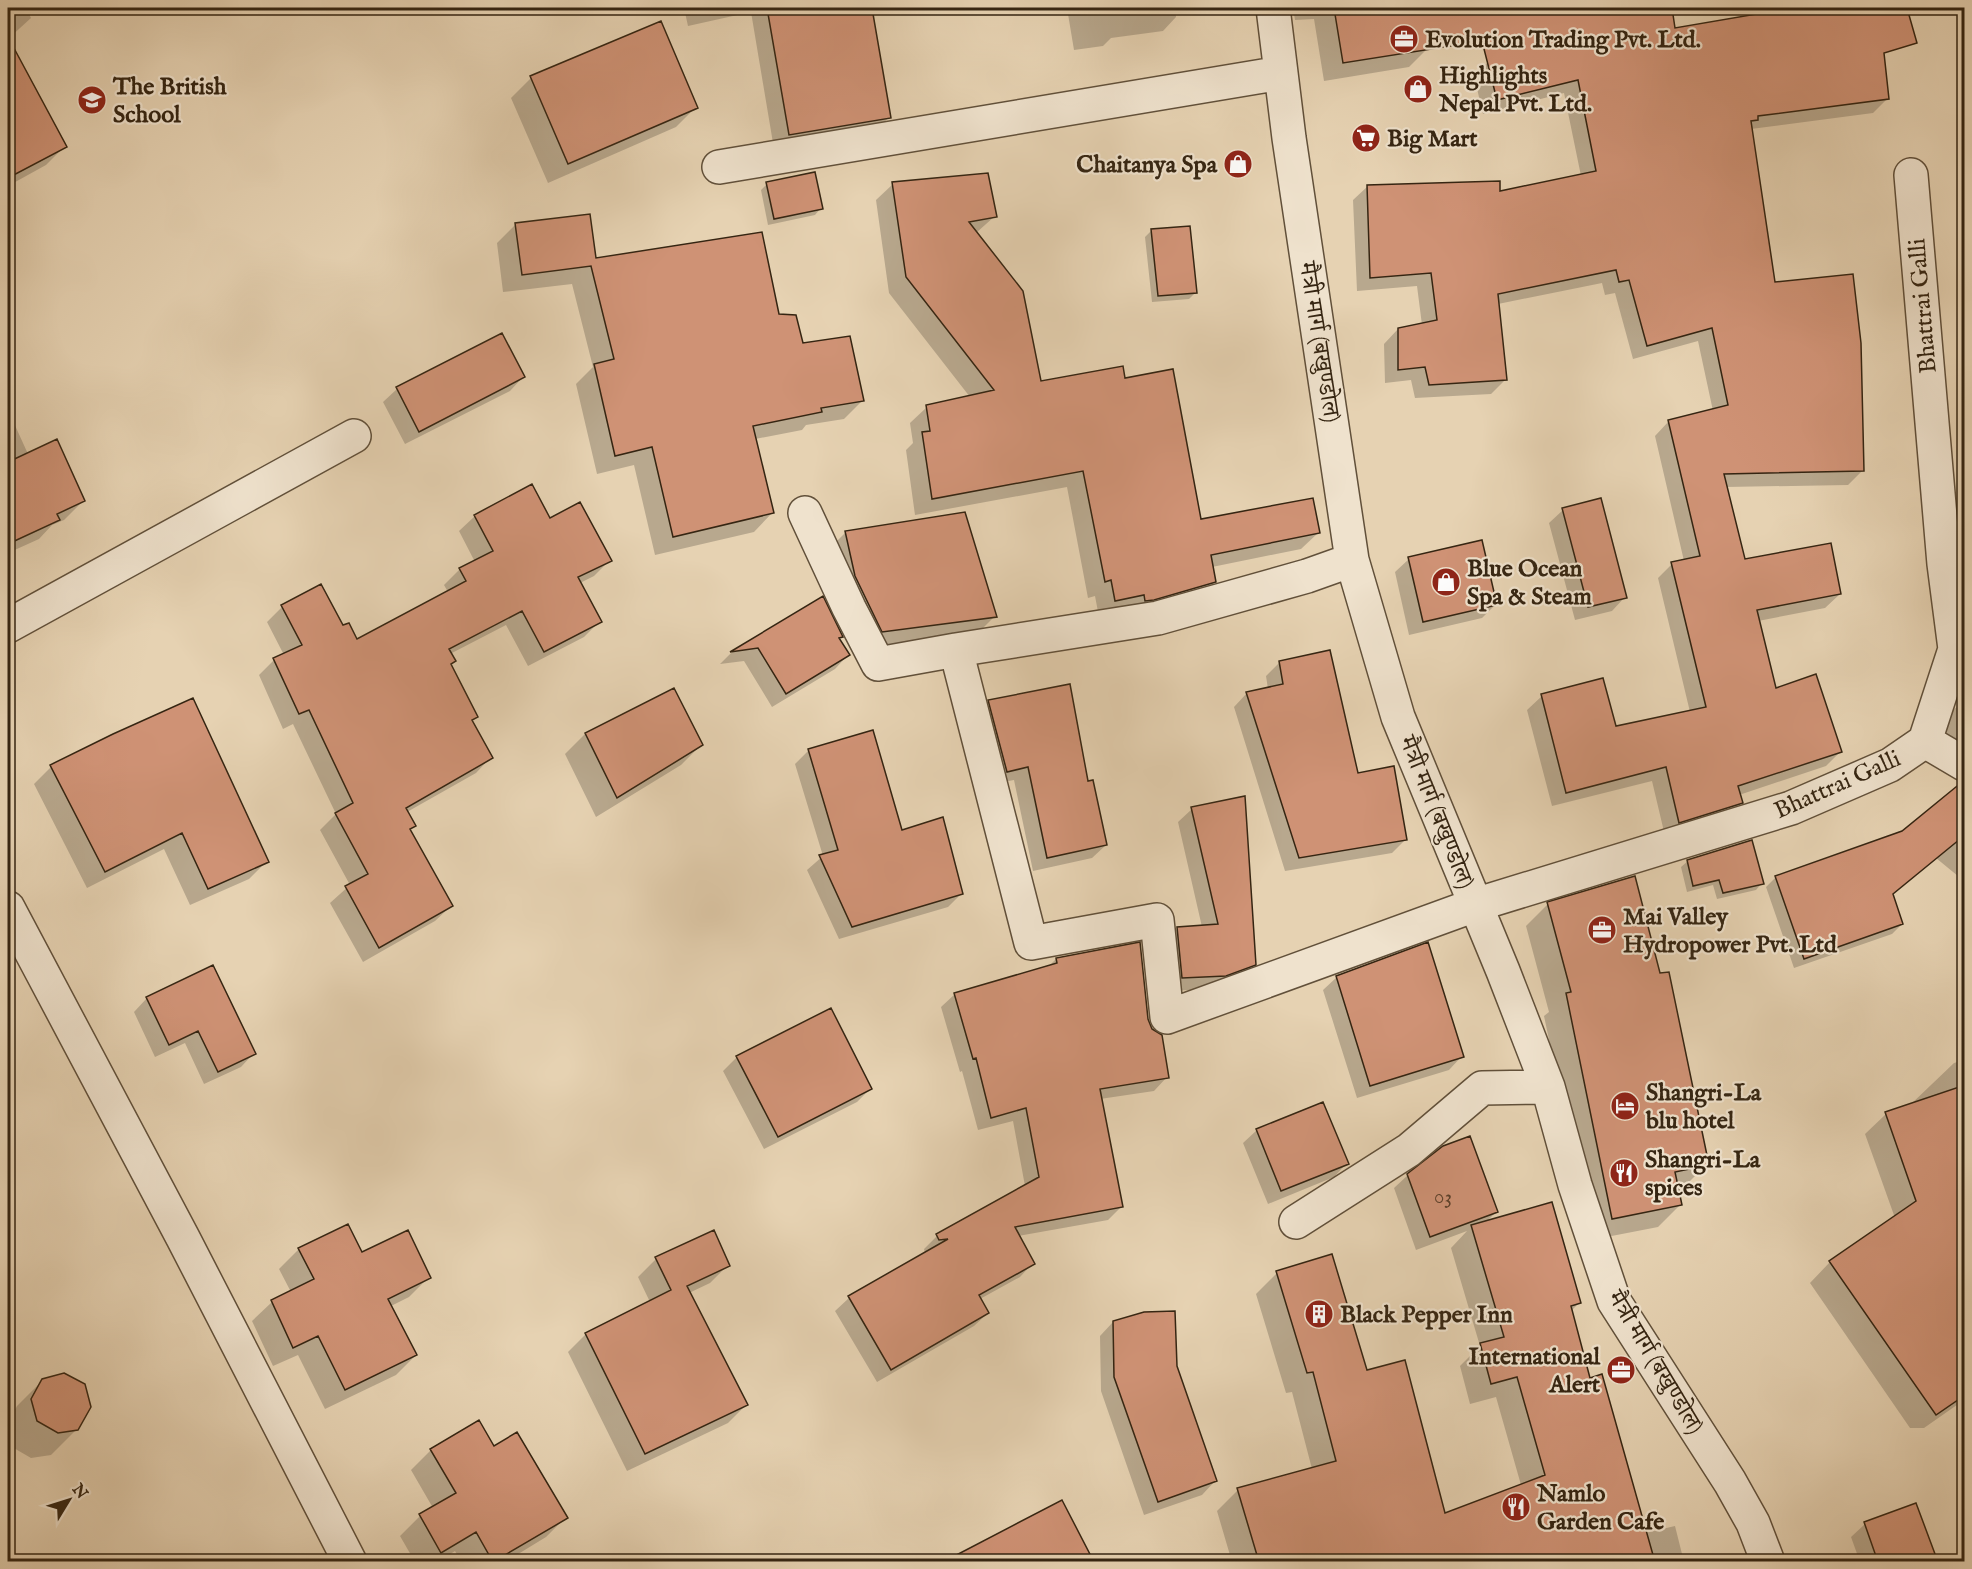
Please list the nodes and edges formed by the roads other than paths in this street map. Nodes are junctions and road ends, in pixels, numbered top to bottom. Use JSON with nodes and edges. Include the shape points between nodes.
{"nodes":[{"id":1,"x":1273,"y":8,"type":"edge"},
{"id":2,"x":1281,"y":73,"type":"junction"},
{"id":3,"x":719,"y":167,"type":"dead end"},
{"id":4,"x":1911,"y":175,"type":"dead end"},
{"id":5,"x":354,"y":436,"type":"dead end"},
{"id":6,"x":805,"y":513,"type":"dead end"},
{"id":7,"x":1352,"y":560,"type":"junction"},
{"id":8,"x":8,"y":626,"type":"edge"},
{"id":9,"x":956,"y":650,"type":"junction"},
{"id":10,"x":1925,"y":741,"type":"junction"},
{"id":11,"x":1965,"y":764,"type":"edge"},
{"id":12,"x":1475,"y":905,"type":"junction"},
{"id":13,"x":8,"y":908,"type":"edge"},
{"id":14,"x":1548,"y":1088,"type":"junction"},
{"id":15,"x":1296,"y":1222,"type":"dead end"},
{"id":16,"x":350,"y":1562,"type":"edge"},
{"id":17,"x":1768,"y":1562,"type":"edge"}],
"edges":[{"from":1,"to":2,"type":"street","name":"मैत्री मार्ग (बखुण्डोल)"},
{"from":2,"to":3,"type":"street"},
{"from":2,"to":7,"type":"street","name":"मैत्री मार्ग (बखुण्डोल)"},
{"from":4,"to":10,"type":"street","name":"Bhattrai Galli","via":[[1944,564],[1955,649]]},
{"from":5,"to":8,"type":"street"},
{"from":6,"to":9,"type":"street","via":[[878,664]]},
{"from":7,"to":9,"type":"street","via":[[1158,618]]},
{"from":7,"to":12,"type":"street","name":"मैत्री मार्ग (बखुण्डोल)","via":[[1398,717]]},
{"from":9,"to":12,"type":"street","name":"Bhattrai Galli","via":[[1030,943],[1157,920],[1167,1017]]},
{"from":10,"to":11,"type":"street"},
{"from":10,"to":12,"type":"street","name":"Bhattrai Galli","via":[[1890,765],[1791,808]]},
{"from":12,"to":14,"type":"street","name":"मैत्री मार्ग (बखुण्डोल)"},
{"from":13,"to":16,"type":"street"},
{"from":14,"to":15,"type":"street","via":[[1482,1088],[1408,1150]]},
{"from":14,"to":17,"type":"street","name":"मैत्री मार्ग (बखुण्डोल)","via":[[1614,1301],[1730,1482],[1753,1523]]}]}
